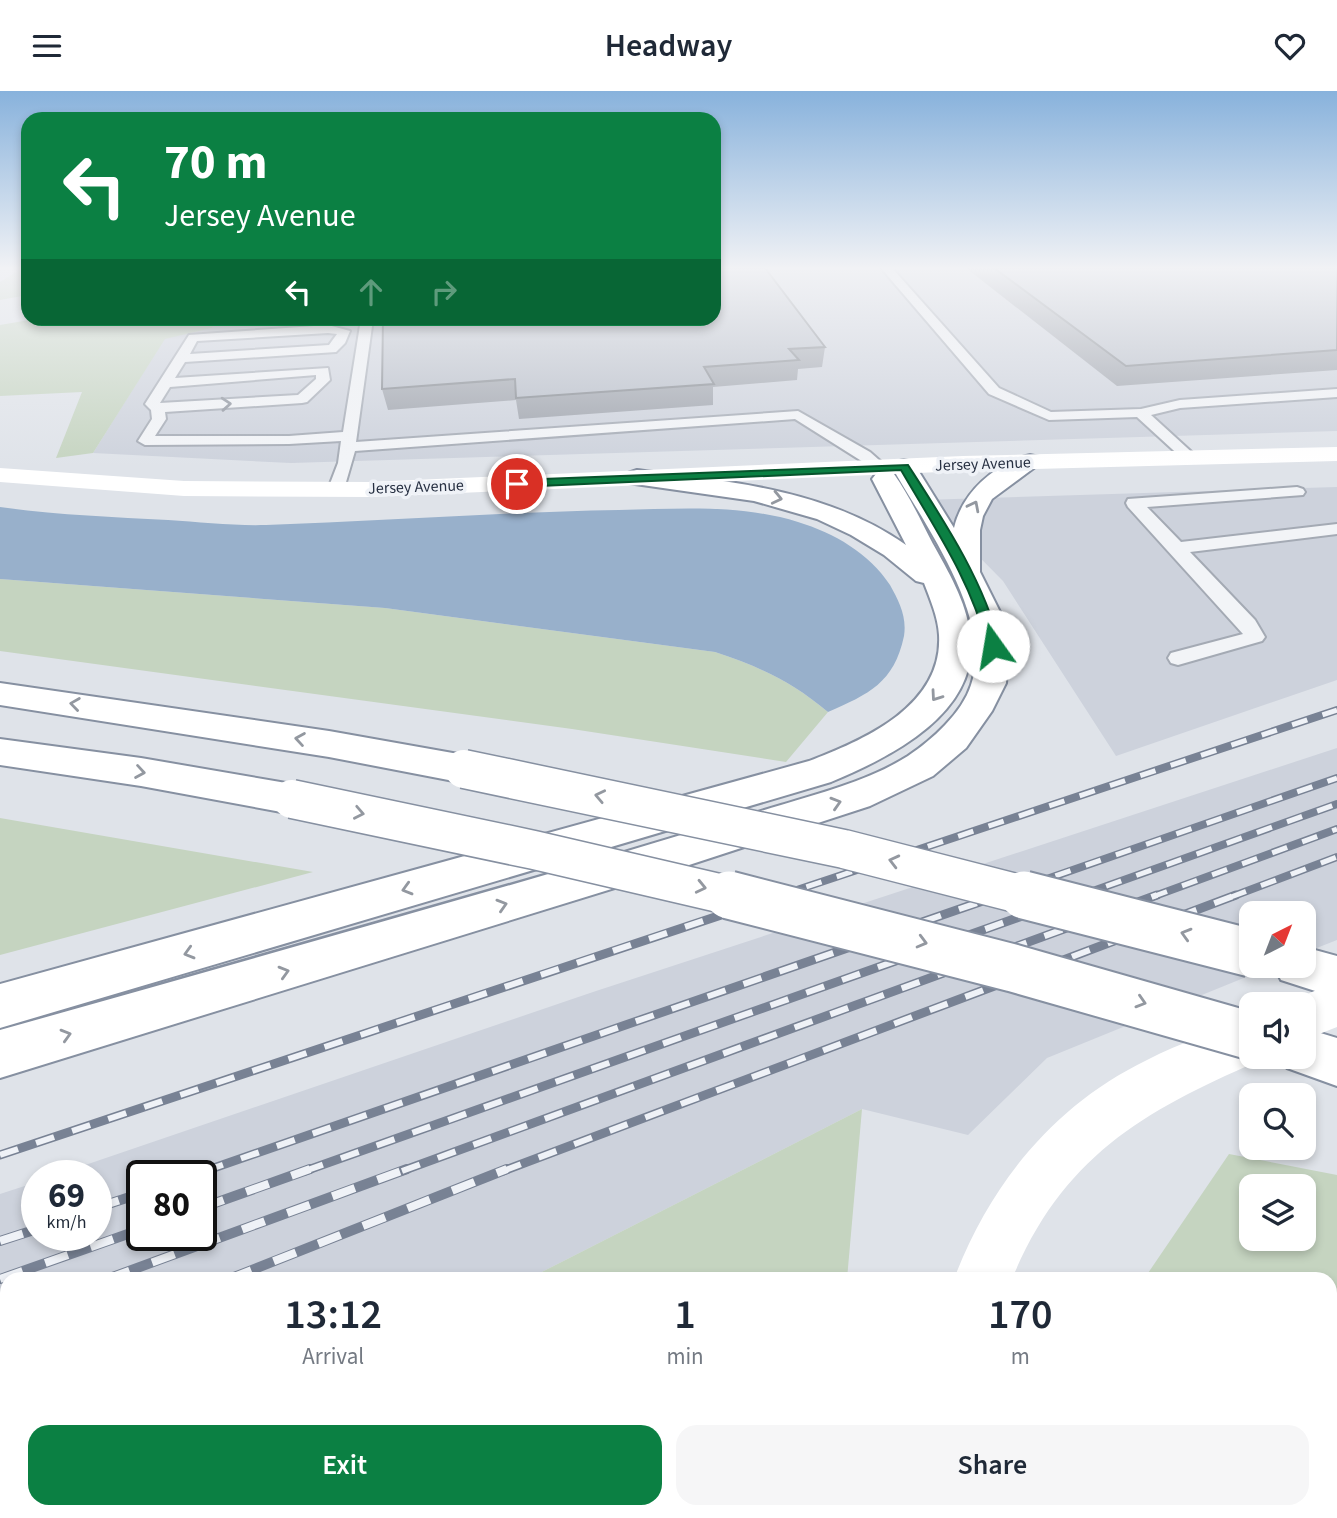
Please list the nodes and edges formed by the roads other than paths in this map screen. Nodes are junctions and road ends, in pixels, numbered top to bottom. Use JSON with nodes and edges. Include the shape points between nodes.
{"nodes":[{"id":1,"x":244,"y":335,"type":"edge"},
{"id":2,"x":343,"y":335,"type":"edge"},
{"id":3,"x":365,"y":335,"type":"edge"},
{"id":4,"x":944,"y":335,"type":"edge"},
{"id":5,"x":181,"y":358,"type":"junction"},
{"id":6,"x":165,"y":383,"type":"junction"},
{"id":7,"x":1337,"y":393,"type":"edge"},
{"id":8,"x":158,"y":408,"type":"junction"},
{"id":9,"x":1140,"y":413,"type":"junction"},
{"id":10,"x":349,"y":442,"type":"junction"},
{"id":11,"x":1337,"y":454,"type":"edge"},
{"id":12,"x":1189,"y":457,"type":"junction"},
{"id":13,"x":1030,"y":462,"type":"junction"},
{"id":14,"x":892,"y":467,"type":"junction"},
{"id":15,"x":0,"y":475,"type":"edge"},
{"id":16,"x":637,"y":478,"type":"junction"},
{"id":17,"x":336,"y":489,"type":"junction"},
{"id":18,"x":1297,"y":492,"type":"dead end"},
{"id":19,"x":1337,"y":529,"type":"edge"},
{"id":20,"x":1177,"y":548,"type":"junction"},
{"id":21,"x":952,"y":579,"type":"junction"},
{"id":22,"x":1178,"y":658,"type":"dead end"},
{"id":23,"x":0,"y":694,"type":"edge"},
{"id":24,"x":0,"y":751,"type":"edge"},
{"id":25,"x":1239,"y":950,"type":"edge"},
{"id":26,"x":1316,"y":971,"type":"edge"},
{"id":27,"x":1337,"y":977,"type":"edge"},
{"id":28,"x":1337,"y":1004,"type":"edge"},
{"id":29,"x":0,"y":1006,"type":"edge"},
{"id":30,"x":1316,"y":1013,"type":"edge"},
{"id":31,"x":1239,"y":1034,"type":"edge"},
{"id":32,"x":1239,"y":1043,"type":"edge"},
{"id":33,"x":0,"y":1054,"type":"edge"},
{"id":34,"x":1316,"y":1055,"type":"edge"},
{"id":35,"x":1337,"y":1062,"type":"edge"},
{"id":36,"x":986,"y":1272,"type":"edge"}],
"edges":[{"from":1,"to":5,"type":"lane","via":[[193,338]]},
{"from":2,"to":5,"type":"lane","via":[[332,349]]},
{"from":3,"to":10,"type":"lane"},
{"from":4,"to":9,"type":"lane","via":[[994,391],[1049,417]]},
{"from":5,"to":6,"type":"lane"},
{"from":6,"to":8,"type":"lane","via":[[152,404]]},
{"from":8,"to":6,"type":"lane","one_way":true,"via":[[302,399],[323,380],[323,371]]},
{"from":7,"to":9,"type":"lane","via":[[1180,404]]},
{"from":8,"to":10,"type":"lane","via":[[159,419],[145,441]]},
{"from":9,"to":12,"type":"lane"},
{"from":10,"to":14,"type":"lane","via":[[798,415]]},
{"from":10,"to":17,"type":"lane"},
{"from":11,"to":12,"type":"main road","name":"Jersey Avenue"},
{"from":12,"to":13,"type":"main road","name":"Jersey Avenue"},
{"from":13,"to":14,"type":"main road","name":"Jersey Avenue"},
{"from":21,"to":13,"type":"main road","one_way":true,"via":[[975,501],[995,482]]},
{"from":14,"to":16,"type":"main road","name":"Jersey Avenue"},
{"from":14,"to":21,"type":"main road"},
{"from":15,"to":17,"type":"main road","name":"Jersey Avenue","via":[[175,489]]},
{"from":16,"to":17,"type":"main road","name":"Jersey Avenue"},
{"from":16,"to":21,"type":"main road","one_way":true,"via":[[742,491],[819,509]]},
{"from":18,"to":20,"type":"lane","via":[[1134,503]]},
{"from":19,"to":20,"type":"lane"},
{"from":20,"to":22,"type":"lane","via":[[1255,637]]},
{"from":21,"to":29,"type":"main road","one_way":true,"via":[[955,637],[942,689],[902,730],[855,758],[796,779]]},
{"from":33,"to":21,"type":"main road","one_way":true,"via":[[699,846],[857,796],[899,778],[953,739],[969,721],[989,683],[991,629]]},
{"from":25,"to":23,"type":"main road","one_way":true,"bridge":true,"via":[[844,849],[464,769],[290,737]]},
{"from":24,"to":31,"type":"main road","one_way":true,"bridge":true,"via":[[292,799],[599,863],[1084,985]]},
{"from":26,"to":27,"type":"main road"},
{"from":28,"to":30,"type":"main road"},
{"from":32,"to":36,"type":"main road","via":[[1163,1078],[1083,1131],[1020,1203]]},
{"from":34,"to":35,"type":"main road"}]}
